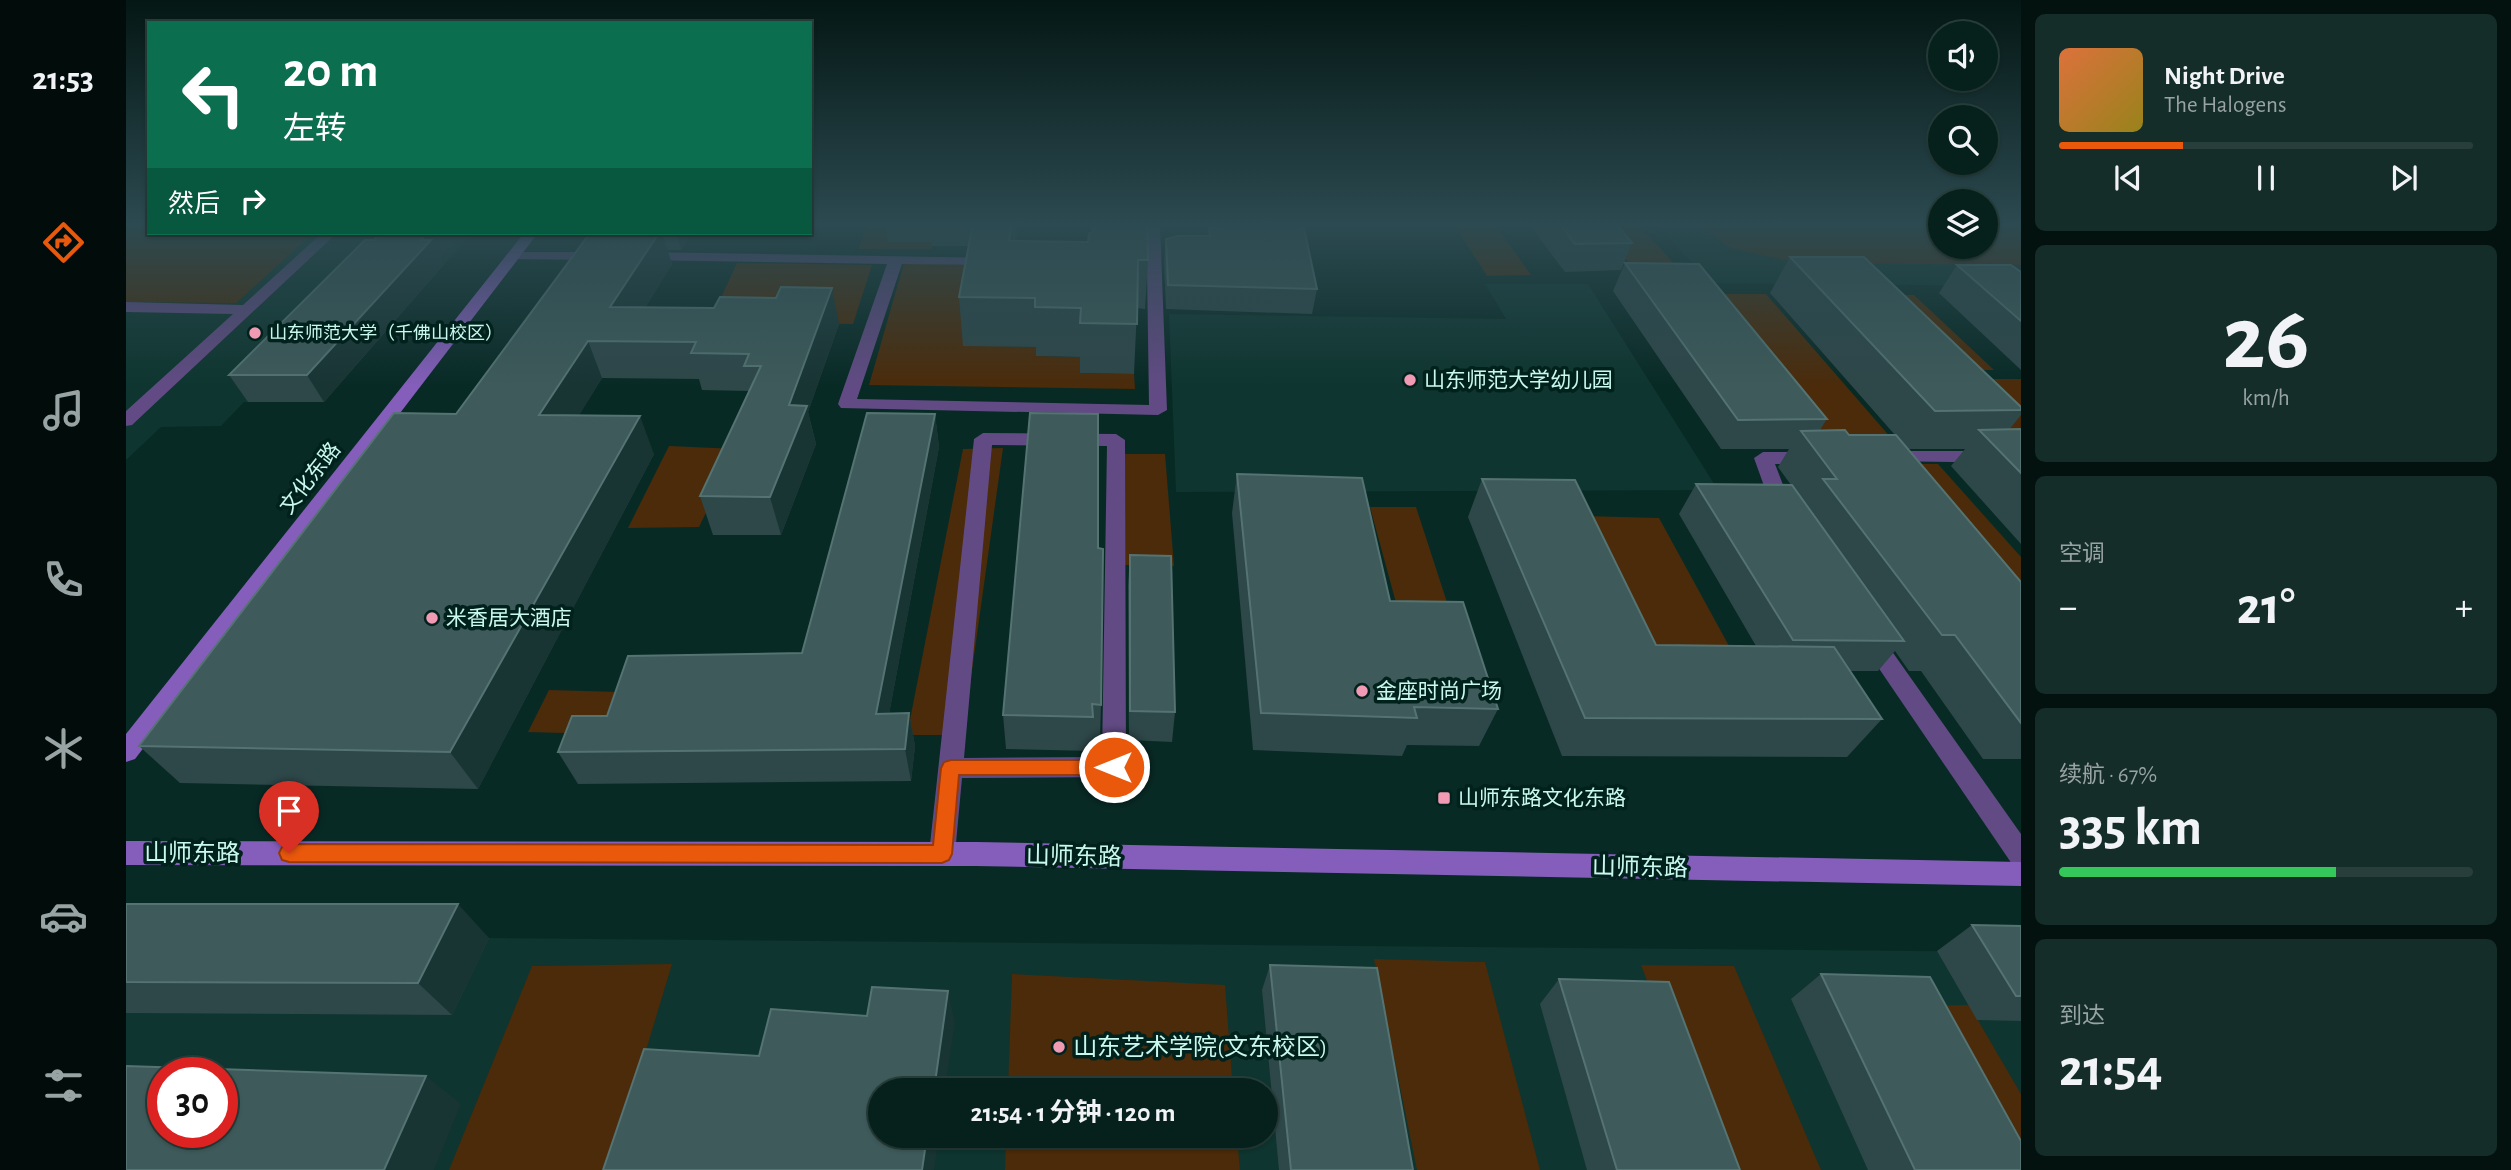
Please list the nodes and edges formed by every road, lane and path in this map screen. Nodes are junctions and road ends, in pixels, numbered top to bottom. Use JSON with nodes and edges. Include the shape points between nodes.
{"nodes":[{"id":1,"x":282,"y":278,"type":"edge"},
{"id":2,"x":496,"y":278,"type":"edge"},
{"id":3,"x":889,"y":278,"type":"edge"},
{"id":4,"x":1154,"y":278,"type":"edge"},
{"id":5,"x":126,"y":307,"type":"edge"},
{"id":6,"x":247,"y":310,"type":"junction"},
{"id":7,"x":126,"y":421,"type":"edge"},
{"id":8,"x":1832,"y":457,"type":"edge"},
{"id":9,"x":1874,"y":457,"type":"edge"},
{"id":10,"x":2021,"y":457,"type":"edge"},
{"id":11,"x":1797,"y":532,"type":"edge"},
{"id":12,"x":1859,"y":621,"type":"edge"},
{"id":13,"x":126,"y":752,"type":"edge"},
{"id":14,"x":951,"y":768,"type":"junction"},
{"id":15,"x":126,"y":853,"type":"edge"},
{"id":16,"x":942,"y":854,"type":"junction"},
{"id":17,"x":2021,"y":856,"type":"edge"},
{"id":18,"x":2021,"y":874,"type":"edge"}],
"edges":[{"from":1,"to":6,"type":"street"},
{"from":2,"to":13,"type":"main road","name":"文化东路"},
{"from":3,"to":4,"type":"street","via":[[847,404],[1158,410]]},
{"from":5,"to":6,"type":"street"},
{"from":6,"to":7,"type":"street"},
{"from":8,"to":11,"type":"street","via":[[1763,458],[1782,510]]},
{"from":9,"to":10,"type":"street"},
{"from":12,"to":17,"type":"street"},
{"from":14,"to":14,"type":"street","via":[[983,439],[1116,440],[1114,767]]},
{"from":14,"to":16,"type":"street"},
{"from":15,"to":16,"type":"main road","name":"山师东路"},
{"from":16,"to":18,"type":"main road","name":"山师东路"}]}
